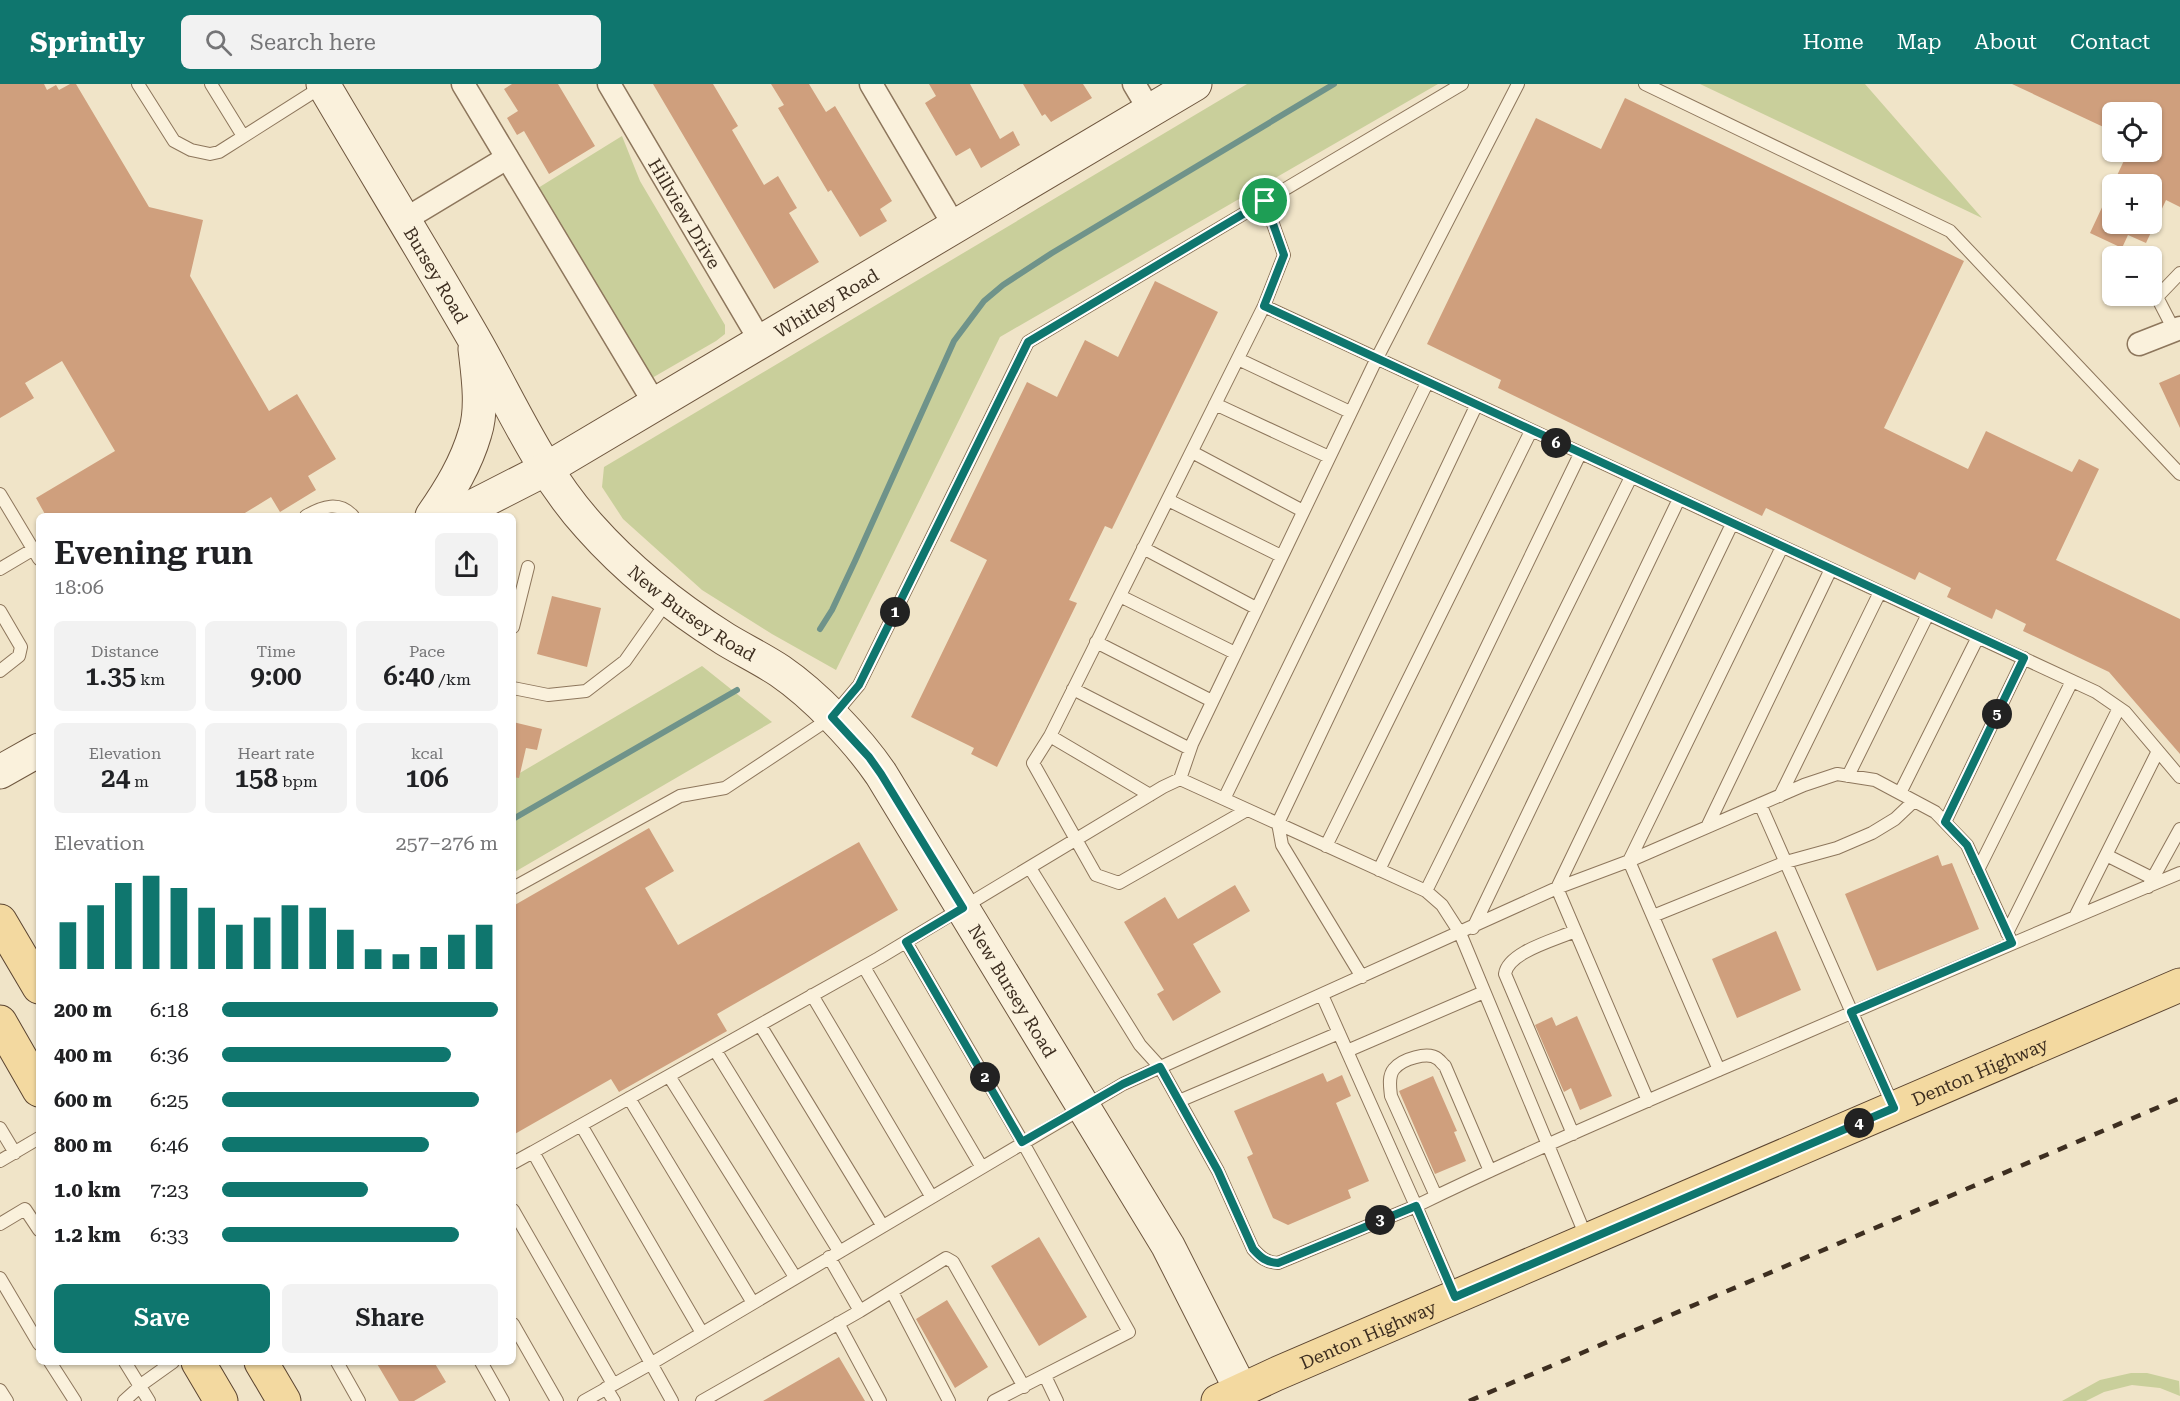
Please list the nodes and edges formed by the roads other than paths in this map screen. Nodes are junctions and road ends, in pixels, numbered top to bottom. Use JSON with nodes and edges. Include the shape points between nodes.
{"nodes":[{"id":1,"x":138,"y":84,"type":"edge"},
{"id":2,"x":211,"y":84,"type":"edge"},
{"id":3,"x":463,"y":84,"type":"edge"},
{"id":4,"x":609,"y":84,"type":"edge"},
{"id":5,"x":872,"y":84,"type":"edge"},
{"id":6,"x":1196,"y":84,"type":"edge"},
{"id":7,"x":1462,"y":84,"type":"edge"},
{"id":8,"x":1518,"y":84,"type":"edge"},
{"id":9,"x":1645,"y":84,"type":"edge"},
{"id":10,"x":323,"y":85,"type":"edge"},
{"id":11,"x":1142,"y":98,"type":"edge"},
{"id":12,"x":243,"y":136,"type":"junction"},
{"id":13,"x":507,"y":158,"type":"junction"},
{"id":14,"x":1265,"y":201,"type":"junction"},
{"id":15,"x":404,"y":220,"type":"junction"},
{"id":16,"x":955,"y":227,"type":"junction"},
{"id":17,"x":2180,"y":273,"type":"edge"},
{"id":18,"x":1264,"y":306,"type":"junction"},
{"id":19,"x":2177,"y":329,"type":"edge"},
{"id":20,"x":474,"y":339,"type":"junction"},
{"id":21,"x":761,"y":342,"type":"junction"},
{"id":22,"x":2139,"y":344,"type":"dead end"},
{"id":23,"x":1238,"y":359,"type":"junction"},
{"id":24,"x":1376,"y":360,"type":"junction"},
{"id":25,"x":1427,"y":383,"type":"junction"},
{"id":26,"x":655,"y":404,"type":"junction"},
{"id":27,"x":1215,"y":404,"type":"junction"},
{"id":28,"x":1476,"y":406,"type":"junction"},
{"id":29,"x":1350,"y":412,"type":"junction"},
{"id":30,"x":1531,"y":431,"type":"junction"},
{"id":31,"x":1192,"y":452,"type":"junction"},
{"id":32,"x":1580,"y":454,"type":"junction"},
{"id":33,"x":1329,"y":457,"type":"junction"},
{"id":34,"x":546,"y":469,"type":"junction"},
{"id":35,"x":2180,"y":474,"type":"edge"},
{"id":36,"x":1631,"y":477,"type":"junction"},
{"id":37,"x":0,"y":494,"type":"edge"},
{"id":38,"x":1679,"y":499,"type":"junction"},
{"id":39,"x":1168,"y":500,"type":"junction"},
{"id":40,"x":1303,"y":511,"type":"junction"},
{"id":41,"x":311,"y":513,"type":"edge"},
{"id":42,"x":349,"y":513,"type":"edge"},
{"id":43,"x":434,"y":513,"type":"edge"},
{"id":44,"x":460,"y":513,"type":"edge"},
{"id":45,"x":1732,"y":524,"type":"junction"},
{"id":46,"x":1782,"y":547,"type":"junction"},
{"id":47,"x":1143,"y":548,"type":"junction"},
{"id":48,"x":36,"y":555,"type":"edge"},
{"id":49,"x":1281,"y":556,"type":"junction"},
{"id":50,"x":528,"y":567,"type":"dead end"},
{"id":51,"x":0,"y":569,"type":"edge"},
{"id":52,"x":1831,"y":569,"type":"junction"},
{"id":53,"x":1880,"y":592,"type":"junction"},
{"id":54,"x":1120,"y":596,"type":"junction"},
{"id":55,"x":669,"y":599,"type":"junction"},
{"id":56,"x":1256,"y":608,"type":"junction"},
{"id":57,"x":0,"y":611,"type":"edge"},
{"id":58,"x":1928,"y":614,"type":"junction"},
{"id":59,"x":516,"y":615,"type":"edge"},
{"id":60,"x":1978,"y":637,"type":"junction"},
{"id":61,"x":1096,"y":642,"type":"junction"},
{"id":62,"x":1235,"y":652,"type":"junction"},
{"id":63,"x":2024,"y":658,"type":"junction"},
{"id":64,"x":0,"y":671,"type":"edge"},
{"id":65,"x":2072,"y":681,"type":"junction"},
{"id":66,"x":516,"y":689,"type":"edge"},
{"id":67,"x":1073,"y":689,"type":"junction"},
{"id":68,"x":1212,"y":701,"type":"junction"},
{"id":69,"x":2119,"y":708,"type":"junction"},
{"id":70,"x":832,"y":717,"type":"junction"},
{"id":71,"x":1050,"y":736,"type":"junction"},
{"id":72,"x":1190,"y":748,"type":"junction"},
{"id":73,"x":2158,"y":751,"type":"junction"},
{"id":74,"x":36,"y":752,"type":"edge"},
{"id":75,"x":0,"y":772,"type":"edge"},
{"id":76,"x":1848,"y":776,"type":"junction"},
{"id":77,"x":2180,"y":777,"type":"edge"},
{"id":78,"x":1180,"y":779,"type":"junction"},
{"id":79,"x":1900,"y":793,"type":"junction"},
{"id":80,"x":1150,"y":795,"type":"junction"},
{"id":81,"x":1780,"y":796,"type":"junction"},
{"id":82,"x":1224,"y":799,"type":"junction"},
{"id":83,"x":1914,"y":801,"type":"junction"},
{"id":84,"x":1760,"y":804,"type":"junction"},
{"id":85,"x":1248,"y":810,"type":"junction"},
{"id":86,"x":1945,"y":822,"type":"junction"},
{"id":87,"x":1278,"y":823,"type":"junction"},
{"id":88,"x":1707,"y":827,"type":"junction"},
{"id":89,"x":2180,"y":829,"type":"edge"},
{"id":90,"x":1076,"y":840,"type":"junction"},
{"id":91,"x":1326,"y":846,"type":"junction"},
{"id":92,"x":2106,"y":855,"type":"junction"},
{"id":93,"x":1629,"y":861,"type":"junction"},
{"id":94,"x":1786,"y":862,"type":"junction"},
{"id":95,"x":1029,"y":868,"type":"junction"},
{"id":96,"x":1379,"y":870,"type":"junction"},
{"id":97,"x":1978,"y":870,"type":"junction"},
{"id":98,"x":2180,"y":873,"type":"edge"},
{"id":99,"x":2150,"y":882,"type":"junction"},
{"id":100,"x":516,"y":886,"type":"edge"},
{"id":101,"x":1557,"y":888,"type":"junction"},
{"id":102,"x":1426,"y":891,"type":"junction"},
{"id":103,"x":963,"y":908,"type":"junction"},
{"id":104,"x":1653,"y":916,"type":"junction"},
{"id":105,"x":2075,"y":917,"type":"junction"},
{"id":106,"x":0,"y":921,"type":"edge"},
{"id":107,"x":1473,"y":928,"type":"junction"},
{"id":108,"x":1575,"y":931,"type":"junction"},
{"id":109,"x":1460,"y":933,"type":"junction"},
{"id":110,"x":2010,"y":938,"type":"junction"},
{"id":111,"x":906,"y":942,"type":"junction"},
{"id":112,"x":864,"y":967,"type":"junction"},
{"id":113,"x":1362,"y":977,"type":"junction"},
{"id":114,"x":36,"y":982,"type":"edge"},
{"id":115,"x":2180,"y":985,"type":"edge"},
{"id":116,"x":1484,"y":992,"type":"junction"},
{"id":117,"x":813,"y":995,"type":"junction"},
{"id":118,"x":1322,"y":995,"type":"junction"},
{"id":119,"x":1851,"y":1012,"type":"junction"},
{"id":120,"x":0,"y":1022,"type":"edge"},
{"id":121,"x":760,"y":1025,"type":"junction"},
{"id":122,"x":1339,"y":1033,"type":"junction"},
{"id":123,"x":715,"y":1050,"type":"junction"},
{"id":124,"x":1347,"y":1051,"type":"junction"},
{"id":125,"x":1160,"y":1067,"type":"junction"},
{"id":126,"x":1719,"y":1070,"type":"junction"},
{"id":127,"x":669,"y":1076,"type":"junction"},
{"id":128,"x":36,"y":1085,"type":"edge"},
{"id":129,"x":629,"y":1098,"type":"junction"},
{"id":130,"x":1179,"y":1101,"type":"junction"},
{"id":131,"x":1647,"y":1101,"type":"junction"},
{"id":132,"x":1083,"y":1106,"type":"junction"},
{"id":133,"x":1894,"y":1108,"type":"junction"},
{"id":134,"x":581,"y":1125,"type":"junction"},
{"id":135,"x":0,"y":1128,"type":"edge"},
{"id":136,"x":1573,"y":1134,"type":"junction"},
{"id":137,"x":36,"y":1140,"type":"edge"},
{"id":138,"x":1022,"y":1142,"type":"junction"},
{"id":139,"x":1548,"y":1145,"type":"junction"},
{"id":140,"x":533,"y":1152,"type":"junction"},
{"id":141,"x":15,"y":1153,"type":"junction"},
{"id":142,"x":0,"y":1161,"type":"edge"},
{"id":143,"x":516,"y":1161,"type":"edge"},
{"id":144,"x":981,"y":1166,"type":"junction"},
{"id":145,"x":1490,"y":1171,"type":"junction"},
{"id":146,"x":931,"y":1196,"type":"junction"},
{"id":147,"x":1436,"y":1196,"type":"junction"},
{"id":148,"x":1416,"y":1206,"type":"junction"},
{"id":149,"x":516,"y":1215,"type":"edge"},
{"id":150,"x":0,"y":1224,"type":"edge"},
{"id":151,"x":882,"y":1225,"type":"junction"},
{"id":152,"x":36,"y":1226,"type":"edge"},
{"id":153,"x":1588,"y":1240,"type":"junction"},
{"id":154,"x":834,"y":1254,"type":"junction"},
{"id":155,"x":795,"y":1277,"type":"junction"},
{"id":156,"x":0,"y":1278,"type":"edge"},
{"id":157,"x":892,"y":1292,"type":"junction"},
{"id":158,"x":1455,"y":1297,"type":"junction"},
{"id":159,"x":753,"y":1303,"type":"junction"},
{"id":160,"x":860,"y":1311,"type":"junction"},
{"id":161,"x":838,"y":1323,"type":"junction"},
{"id":162,"x":516,"y":1329,"type":"edge"},
{"id":163,"x":702,"y":1333,"type":"junction"},
{"id":164,"x":36,"y":1339,"type":"edge"},
{"id":165,"x":652,"y":1363,"type":"junction"},
{"id":166,"x":52,"y":1365,"type":"edge"},
{"id":167,"x":127,"y":1365,"type":"edge"},
{"id":168,"x":169,"y":1365,"type":"edge"},
{"id":169,"x":200,"y":1365,"type":"edge"},
{"id":170,"x":263,"y":1365,"type":"edge"},
{"id":171,"x":339,"y":1365,"type":"edge"},
{"id":172,"x":483,"y":1365,"type":"edge"},
{"id":173,"x":1045,"y":1376,"type":"junction"},
{"id":174,"x":140,"y":1386,"type":"junction"},
{"id":175,"x":610,"y":1386,"type":"junction"},
{"id":176,"x":1024,"y":1387,"type":"junction"},
{"id":177,"x":0,"y":1390,"type":"edge"},
{"id":178,"x":722,"y":1396,"type":"edge"},
{"id":179,"x":1229,"y":1396,"type":"edge"},
{"id":180,"x":7,"y":1401,"type":"edge"},
{"id":181,"x":75,"y":1401,"type":"edge"},
{"id":182,"x":124,"y":1401,"type":"edge"},
{"id":183,"x":149,"y":1401,"type":"edge"},
{"id":184,"x":221,"y":1401,"type":"edge"},
{"id":185,"x":284,"y":1401,"type":"edge"},
{"id":186,"x":359,"y":1401,"type":"edge"},
{"id":187,"x":503,"y":1401,"type":"edge"},
{"id":188,"x":557,"y":1401,"type":"edge"},
{"id":189,"x":584,"y":1401,"type":"edge"},
{"id":190,"x":614,"y":1401,"type":"edge"},
{"id":191,"x":672,"y":1401,"type":"edge"},
{"id":192,"x":702,"y":1401,"type":"edge"},
{"id":193,"x":880,"y":1401,"type":"edge"},
{"id":194,"x":949,"y":1401,"type":"edge"},
{"id":195,"x":994,"y":1401,"type":"edge"},
{"id":196,"x":1057,"y":1401,"type":"edge"}],
"edges":[{"from":1,"to":12,"type":"lane","via":[[174,141],[191,150],[219,152]]},
{"from":2,"to":12,"type":"lane"},
{"from":3,"to":13,"type":"street"},
{"from":4,"to":21,"type":"street","name":"Hillview Drive"},
{"from":5,"to":16,"type":"street"},
{"from":6,"to":11,"type":"street","name":"Whitley Road"},
{"from":7,"to":14,"type":"lane"},
{"from":8,"to":24,"type":"lane"},
{"from":9,"to":35,"type":"lane","via":[[1950,231]]},
{"from":10,"to":12,"type":"lane"},
{"from":10,"to":15,"type":"street","name":"Bursey Road"},
{"from":11,"to":16,"type":"street","name":"Whitley Road"},
{"from":13,"to":15,"type":"street"},
{"from":13,"to":26,"type":"street"},
{"from":14,"to":18,"type":"lane","via":[[1284,255]]},
{"from":14,"to":70,"type":"lane","via":[[1028,342],[859,685]]},
{"from":15,"to":20,"type":"street","name":"Bursey Road"},
{"from":16,"to":21,"type":"street","name":"Whitley Road"},
{"from":17,"to":19,"type":"lane","via":[[2157,297]]},
{"from":18,"to":23,"type":"lane"},
{"from":18,"to":24,"type":"lane"},
{"from":19,"to":22,"type":"street"},
{"from":20,"to":34,"type":"street","name":"Bursey Road"},
{"from":20,"to":43,"type":"street","via":[[480,387],[476,432],[454,485]]},
{"from":21,"to":26,"type":"street","name":"Whitley Road"},
{"from":23,"to":27,"type":"lane"},
{"from":23,"to":29,"type":"lane"},
{"from":24,"to":25,"type":"lane"},
{"from":24,"to":29,"type":"lane"},
{"from":25,"to":28,"type":"lane"},
{"from":25,"to":82,"type":"lane"},
{"from":26,"to":34,"type":"street","name":"Whitley Road"},
{"from":27,"to":31,"type":"lane"},
{"from":27,"to":33,"type":"lane"},
{"from":28,"to":30,"type":"lane"},
{"from":28,"to":87,"type":"lane"},
{"from":29,"to":33,"type":"lane"},
{"from":30,"to":32,"type":"lane"},
{"from":30,"to":91,"type":"lane"},
{"from":31,"to":39,"type":"lane"},
{"from":31,"to":40,"type":"lane"},
{"from":32,"to":36,"type":"lane"},
{"from":32,"to":96,"type":"lane"},
{"from":33,"to":40,"type":"lane"},
{"from":34,"to":44,"type":"street","name":"Whitley Road"},
{"from":34,"to":55,"type":"street","name":"New Bursey Road","via":[[589,526],[642,579]]},
{"from":36,"to":38,"type":"lane"},
{"from":36,"to":102,"type":"lane"},
{"from":37,"to":48,"type":"lane"},
{"from":38,"to":45,"type":"lane"},
{"from":38,"to":107,"type":"lane"},
{"from":39,"to":47,"type":"lane"},
{"from":39,"to":49,"type":"lane"},
{"from":40,"to":49,"type":"lane"},
{"from":41,"to":42,"type":"lane","via":[[321,507],[339,506]]},
{"from":45,"to":46,"type":"lane"},
{"from":45,"to":101,"type":"lane"},
{"from":46,"to":52,"type":"lane"},
{"from":46,"to":93,"type":"lane"},
{"from":47,"to":54,"type":"lane"},
{"from":47,"to":56,"type":"lane"},
{"from":48,"to":51,"type":"lane"},
{"from":49,"to":56,"type":"lane"},
{"from":50,"to":59,"type":"lane"},
{"from":52,"to":53,"type":"lane"},
{"from":52,"to":88,"type":"lane"},
{"from":53,"to":58,"type":"lane"},
{"from":53,"to":81,"type":"lane"},
{"from":54,"to":61,"type":"lane"},
{"from":54,"to":62,"type":"lane"},
{"from":55,"to":66,"type":"lane","via":[[625,661],[586,691],[548,695]]},
{"from":55,"to":70,"type":"street","name":"New Bursey Road","via":[[780,671]]},
{"from":56,"to":62,"type":"lane"},
{"from":57,"to":64,"type":"lane","via":[[21,647],[19,656]]},
{"from":58,"to":60,"type":"lane"},
{"from":58,"to":76,"type":"lane"},
{"from":60,"to":63,"type":"lane"},
{"from":60,"to":79,"type":"lane"},
{"from":61,"to":67,"type":"lane"},
{"from":61,"to":68,"type":"lane"},
{"from":62,"to":68,"type":"lane"},
{"from":63,"to":65,"type":"lane"},
{"from":63,"to":86,"type":"lane"},
{"from":65,"to":69,"type":"lane"},
{"from":65,"to":97,"type":"lane"},
{"from":67,"to":71,"type":"lane"},
{"from":67,"to":72,"type":"lane"},
{"from":68,"to":72,"type":"lane"},
{"from":69,"to":73,"type":"lane"},
{"from":69,"to":110,"type":"lane"},
{"from":70,"to":100,"type":"lane","via":[[725,788],[680,796]]},
{"from":70,"to":103,"type":"street","name":"New Bursey Road","via":[[881,774]]},
{"from":71,"to":80,"type":"lane"},
{"from":71,"to":90,"type":"lane","via":[[1033,763]]},
{"from":72,"to":78,"type":"lane"},
{"from":73,"to":77,"type":"lane"},
{"from":73,"to":92,"type":"lane"},
{"from":74,"to":75,"type":"street"},
{"from":76,"to":79,"type":"lane","via":[[1875,780]]},
{"from":76,"to":81,"type":"lane","via":[[1837,774]]},
{"from":78,"to":80,"type":"lane"},
{"from":78,"to":82,"type":"lane"},
{"from":79,"to":83,"type":"lane"},
{"from":80,"to":90,"type":"lane"},
{"from":81,"to":84,"type":"lane"},
{"from":82,"to":85,"type":"lane"},
{"from":83,"to":86,"type":"lane"},
{"from":83,"to":94,"type":"lane","via":[[1872,833],[1837,848]]},
{"from":84,"to":88,"type":"lane"},
{"from":84,"to":94,"type":"lane"},
{"from":85,"to":87,"type":"lane"},
{"from":85,"to":90,"type":"lane","via":[[1119,883],[1096,875]]},
{"from":86,"to":97,"type":"lane","via":[[1967,845]]},
{"from":87,"to":91,"type":"lane"},
{"from":87,"to":113,"type":"lane","via":[[1282,845]]},
{"from":88,"to":93,"type":"lane"},
{"from":89,"to":99,"type":"lane"},
{"from":90,"to":95,"type":"lane"},
{"from":91,"to":96,"type":"lane"},
{"from":92,"to":99,"type":"lane"},
{"from":92,"to":105,"type":"lane"},
{"from":93,"to":101,"type":"lane"},
{"from":93,"to":104,"type":"lane"},
{"from":94,"to":104,"type":"lane"},
{"from":94,"to":119,"type":"lane"},
{"from":95,"to":103,"type":"lane"},
{"from":95,"to":125,"type":"lane","via":[[1140,1045]]},
{"from":96,"to":102,"type":"lane"},
{"from":97,"to":110,"type":"lane"},
{"from":98,"to":99,"type":"lane"},
{"from":99,"to":105,"type":"lane"},
{"from":101,"to":107,"type":"lane"},
{"from":101,"to":108,"type":"lane"},
{"from":102,"to":109,"type":"lane","via":[[1442,905]]},
{"from":103,"to":111,"type":"lane"},
{"from":103,"to":132,"type":"street","name":"New Bursey Road"},
{"from":104,"to":126,"type":"lane"},
{"from":105,"to":110,"type":"lane"},
{"from":106,"to":114,"type":"main road"},
{"from":107,"to":109,"type":"lane"},
{"from":108,"to":131,"type":"lane"},
{"from":108,"to":136,"type":"lane","via":[[1516,956],[1505,974]]},
{"from":109,"to":113,"type":"lane"},
{"from":109,"to":116,"type":"lane"},
{"from":110,"to":119,"type":"lane"},
{"from":111,"to":112,"type":"lane"},
{"from":111,"to":138,"type":"lane"},
{"from":112,"to":117,"type":"lane"},
{"from":112,"to":144,"type":"lane"},
{"from":113,"to":118,"type":"lane"},
{"from":115,"to":133,"type":"main road","name":"Denton Highway"},
{"from":116,"to":124,"type":"lane"},
{"from":116,"to":139,"type":"lane"},
{"from":117,"to":121,"type":"lane"},
{"from":117,"to":146,"type":"lane"},
{"from":118,"to":122,"type":"lane"},
{"from":118,"to":125,"type":"lane"},
{"from":119,"to":126,"type":"lane"},
{"from":119,"to":133,"type":"lane"},
{"from":120,"to":128,"type":"main road"},
{"from":121,"to":123,"type":"lane"},
{"from":121,"to":151,"type":"lane"},
{"from":122,"to":124,"type":"lane"},
{"from":122,"to":130,"type":"lane"},
{"from":123,"to":127,"type":"lane"},
{"from":123,"to":154,"type":"lane"},
{"from":124,"to":148,"type":"lane"},
{"from":125,"to":130,"type":"lane"},
{"from":125,"to":132,"type":"lane"},
{"from":126,"to":131,"type":"lane"},
{"from":127,"to":129,"type":"lane"},
{"from":127,"to":155,"type":"lane"},
{"from":129,"to":134,"type":"lane"},
{"from":129,"to":159,"type":"lane"},
{"from":130,"to":148,"type":"lane","via":[[1218,1171],[1253,1249],[1268,1262],[1278,1263]]},
{"from":131,"to":136,"type":"lane"},
{"from":132,"to":138,"type":"lane"},
{"from":132,"to":179,"type":"street","name":"New Bursey Road","via":[[1168,1246]]},
{"from":133,"to":153,"type":"main road","name":"Denton Highway"},
{"from":134,"to":140,"type":"lane"},
{"from":134,"to":163,"type":"lane"},
{"from":135,"to":141,"type":"lane"},
{"from":136,"to":139,"type":"lane"},
{"from":137,"to":141,"type":"lane"},
{"from":138,"to":144,"type":"lane"},
{"from":138,"to":173,"type":"lane","via":[[1129,1332]]},
{"from":139,"to":145,"type":"lane"},
{"from":139,"to":153,"type":"lane"},
{"from":140,"to":143,"type":"lane"},
{"from":140,"to":165,"type":"lane"},
{"from":141,"to":142,"type":"lane"},
{"from":144,"to":146,"type":"lane"},
{"from":145,"to":147,"type":"lane"},
{"from":145,"to":147,"type":"lane","via":[[1439,1059],[1430,1056],[1401,1064],[1393,1069],[1389,1080],[1391,1096]]},
{"from":146,"to":151,"type":"lane"},
{"from":147,"to":148,"type":"lane"},
{"from":148,"to":158,"type":"lane"},
{"from":149,"to":175,"type":"lane"},
{"from":150,"to":152,"type":"lane","via":[[25,1209]]},
{"from":151,"to":154,"type":"lane"},
{"from":153,"to":158,"type":"main road","name":"Denton Highway"},
{"from":154,"to":155,"type":"lane"},
{"from":154,"to":160,"type":"lane"},
{"from":155,"to":159,"type":"lane"},
{"from":156,"to":164,"type":"lane"},
{"from":157,"to":160,"type":"lane"},
{"from":157,"to":176,"type":"lane","via":[[946,1258],[953,1262]]},
{"from":157,"to":194,"type":"lane"},
{"from":158,"to":179,"type":"main road","name":"Denton Highway"},
{"from":159,"to":163,"type":"lane"},
{"from":160,"to":161,"type":"lane"},
{"from":161,"to":178,"type":"lane"},
{"from":161,"to":193,"type":"lane"},
{"from":162,"to":188,"type":"lane"},
{"from":163,"to":165,"type":"lane"},
{"from":165,"to":175,"type":"lane"},
{"from":165,"to":191,"type":"lane"},
{"from":166,"to":181,"type":"lane"},
{"from":167,"to":174,"type":"lane"},
{"from":168,"to":174,"type":"lane"},
{"from":169,"to":184,"type":"main road"},
{"from":170,"to":185,"type":"main road"},
{"from":171,"to":186,"type":"lane"},
{"from":172,"to":187,"type":"lane"},
{"from":173,"to":176,"type":"lane"},
{"from":173,"to":196,"type":"lane"},
{"from":174,"to":182,"type":"lane"},
{"from":174,"to":183,"type":"lane"},
{"from":175,"to":189,"type":"lane"},
{"from":175,"to":190,"type":"lane"},
{"from":176,"to":195,"type":"lane"},
{"from":177,"to":180,"type":"lane"},
{"from":178,"to":192,"type":"lane"}]}
